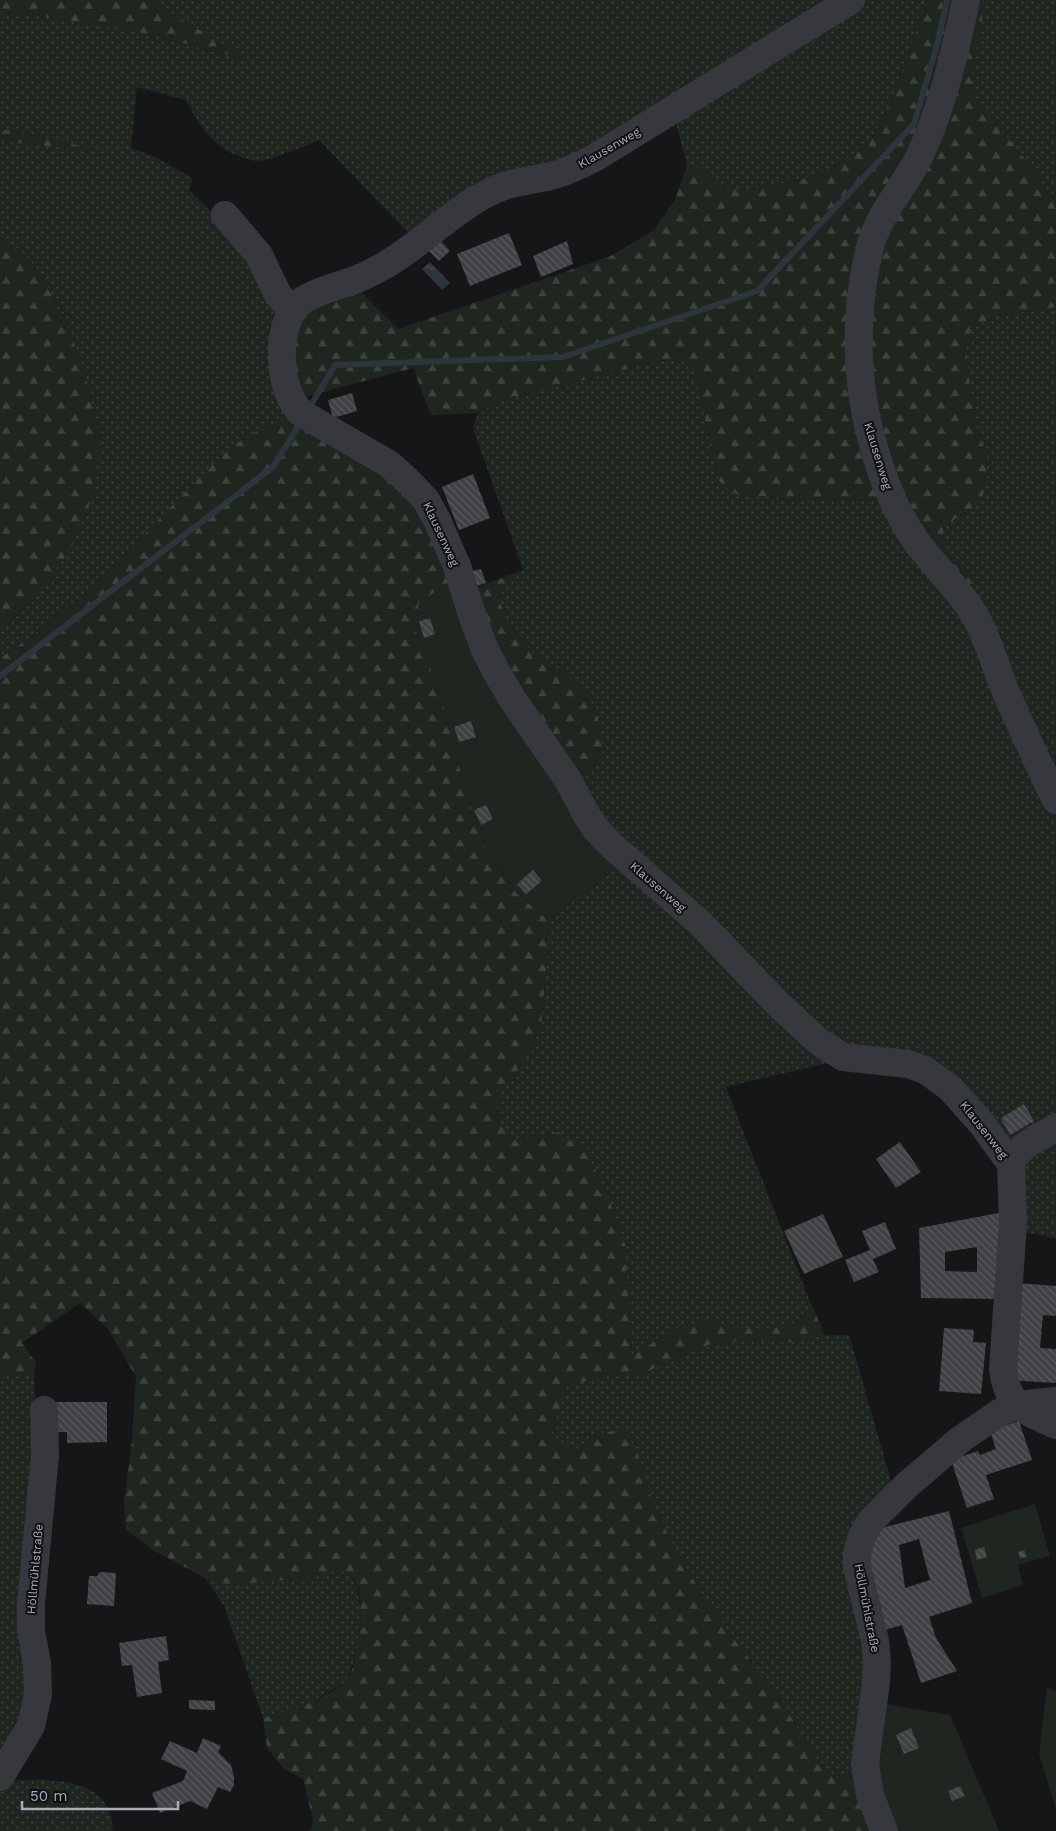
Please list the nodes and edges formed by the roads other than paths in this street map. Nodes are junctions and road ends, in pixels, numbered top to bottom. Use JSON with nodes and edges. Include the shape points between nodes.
{"nodes":[{"id":1,"x":851,"y":0,"type":"edge"},
{"id":2,"x":966,"y":0,"type":"edge"},
{"id":3,"x":225,"y":215,"type":"dead end"},
{"id":4,"x":293,"y":311,"type":"junction"},
{"id":5,"x":1056,"y":800,"type":"edge"},
{"id":6,"x":1056,"y":1127,"type":"edge"},
{"id":7,"x":1011,"y":1164,"type":"junction"},
{"id":8,"x":1056,"y":1401,"type":"edge"},
{"id":9,"x":1018,"y":1405,"type":"junction"},
{"id":10,"x":44,"y":1410,"type":"dead end"},
{"id":11,"x":1056,"y":1425,"type":"edge"},
{"id":12,"x":0,"y":1777,"type":"edge"},
{"id":13,"x":884,"y":1831,"type":"edge"}],
"edges":[{"from":1,"to":4,"type":"street","name":"Klausenweg","via":[[596,157],[561,173],[514,182],[485,194],[387,264],[352,281],[320,291],[302,300]]},
{"from":2,"to":5,"type":"street","name":"Klausenweg","via":[[949,75],[931,130],[909,176],[881,218],[871,244],[859,320],[860,387],[882,475],[900,516],[952,584],[985,635],[1016,714]]},
{"from":3,"to":4,"type":"street","via":[[259,255],[278,294]]},
{"from":4,"to":7,"type":"street","name":"Klausenweg","via":[[284,336],[283,367],[290,397],[305,416],[389,464],[426,500],[456,564],[475,624],[498,675],[606,840],[699,922],[782,1009],[818,1040],[843,1056],[908,1064],[932,1074],[973,1113]]},
{"from":6,"to":7,"type":"street","name":"Klausenweg","via":[[1026,1144]]},
{"from":7,"to":9,"type":"street","name":"Klausenweg","via":[[1013,1231],[1003,1370],[1006,1390]]},
{"from":8,"to":9,"type":"street","name":"Höllmühlstraße"},
{"from":9,"to":11,"type":"street"},
{"from":9,"to":13,"type":"street","name":"Höllmühlstraße","via":[[999,1413],[951,1446],[907,1485],[870,1522],[858,1547],[858,1576],[875,1641],[877,1663],[865,1764],[870,1795]]},
{"from":10,"to":12,"type":"street","name":"Höllmühlstraße","via":[[45,1455],[31,1604],[31,1631],[37,1663],[36,1712],[25,1738]]}]}
